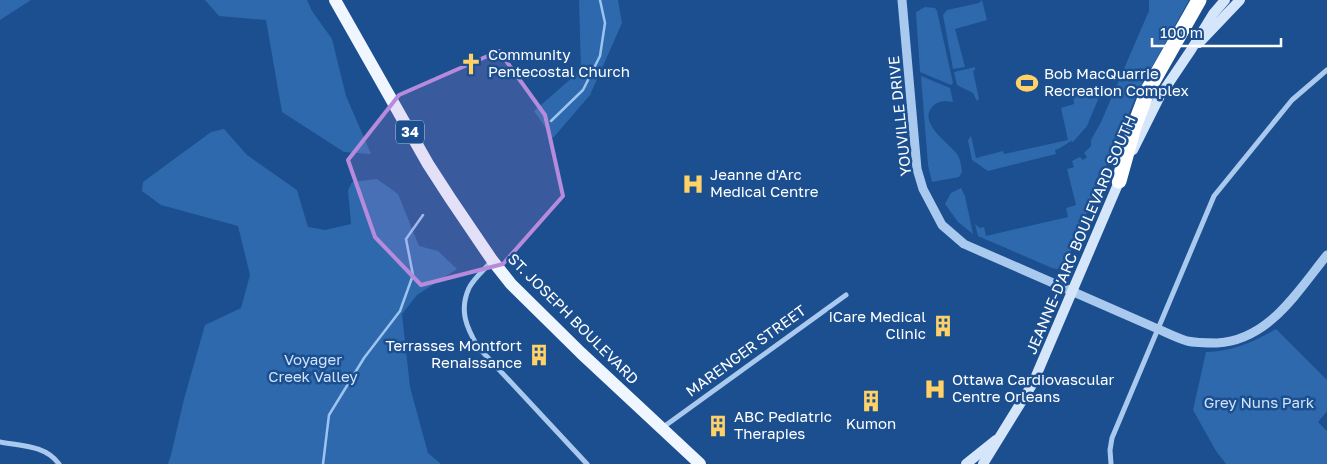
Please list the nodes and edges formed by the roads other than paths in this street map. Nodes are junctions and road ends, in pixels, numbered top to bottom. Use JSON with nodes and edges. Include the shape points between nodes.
{"nodes":[{"id":1,"x":335,"y":0,"type":"edge"},
{"id":2,"x":902,"y":0,"type":"edge"},
{"id":3,"x":1199,"y":0,"type":"edge"},
{"id":4,"x":1225,"y":0,"type":"edge"},
{"id":5,"x":1240,"y":0,"type":"edge"},
{"id":6,"x":1191,"y":50,"type":"junction"},
{"id":7,"x":1327,"y":70,"type":"edge"},
{"id":8,"x":1119,"y":181,"type":"junction"},
{"id":9,"x":1327,"y":255,"type":"edge"},
{"id":10,"x":492,"y":260,"type":"junction"},
{"id":11,"x":1073,"y":292,"type":"junction"},
{"id":12,"x":846,"y":295,"type":"dead end"},
{"id":13,"x":1158,"y":329,"type":"junction"},
{"id":14,"x":662,"y":428,"type":"junction"},
{"id":15,"x":1002,"y":435,"type":"junction"},
{"id":16,"x":0,"y":442,"type":"edge"},
{"id":17,"x":59,"y":464,"type":"edge"},
{"id":18,"x":587,"y":464,"type":"edge"},
{"id":19,"x":700,"y":464,"type":"edge"},
{"id":20,"x":966,"y":464,"type":"edge"},
{"id":21,"x":983,"y":464,"type":"edge"},
{"id":22,"x":1111,"y":464,"type":"edge"}],
"edges":[{"from":1,"to":10,"type":"main road","name":"ST. JOSEPH BOULEVARD","number":"34","via":[[428,164]]},
{"from":2,"to":11,"type":"street","name":"YOUVILLE DRIVE","via":[[917,169],[937,218],[964,244]]},
{"from":3,"to":8,"type":"highway","via":[[1148,90]]},
{"from":4,"to":6,"type":"main road","name":"JEANNE-D'ARC BOULEVARD SOUTH"},
{"from":5,"to":6,"type":"main road","name":"JEANNE-D'ARC BOULEVARD SOUTH"},
{"from":6,"to":8,"type":"main road","name":"JEANNE-D'ARC BOULEVARD SOUTH","via":[[1160,96]]},
{"from":7,"to":13,"type":"street","via":[[1292,100],[1214,196]]},
{"from":8,"to":11,"type":"main road","name":"JEANNE-D'ARC BOULEVARD SOUTH"},
{"from":9,"to":13,"type":"street","name":"YOUVILLE DRIVE","via":[[1279,314],[1266,326],[1247,336],[1228,342],[1208,343],[1187,341]]},
{"from":10,"to":14,"type":"main road","name":"ST. JOSEPH BOULEVARD","number":"34","via":[[511,284]]},
{"from":10,"to":18,"type":"street","via":[[469,288],[464,309],[467,328],[478,347]]},
{"from":11,"to":13,"type":"street","name":"YOUVILLE DRIVE"},
{"from":11,"to":15,"type":"main road","name":"JEANNE-D'ARC BOULEVARD SOUTH","via":[[1033,383]]},
{"from":12,"to":14,"type":"street","name":"MARENGER STREET"},
{"from":13,"to":22,"type":"street","via":[[1112,438]]},
{"from":14,"to":19,"type":"main road","name":"ST. JOSEPH BOULEVARD","number":"34"},
{"from":15,"to":20,"type":"main road","name":"JEANNE-D'ARC BOULEVARD SOUTH"},
{"from":15,"to":21,"type":"main road","name":"JEANNE-D'ARC BOULEVARD SOUTH"},
{"from":16,"to":17,"type":"street","via":[[48,452]]}]}
